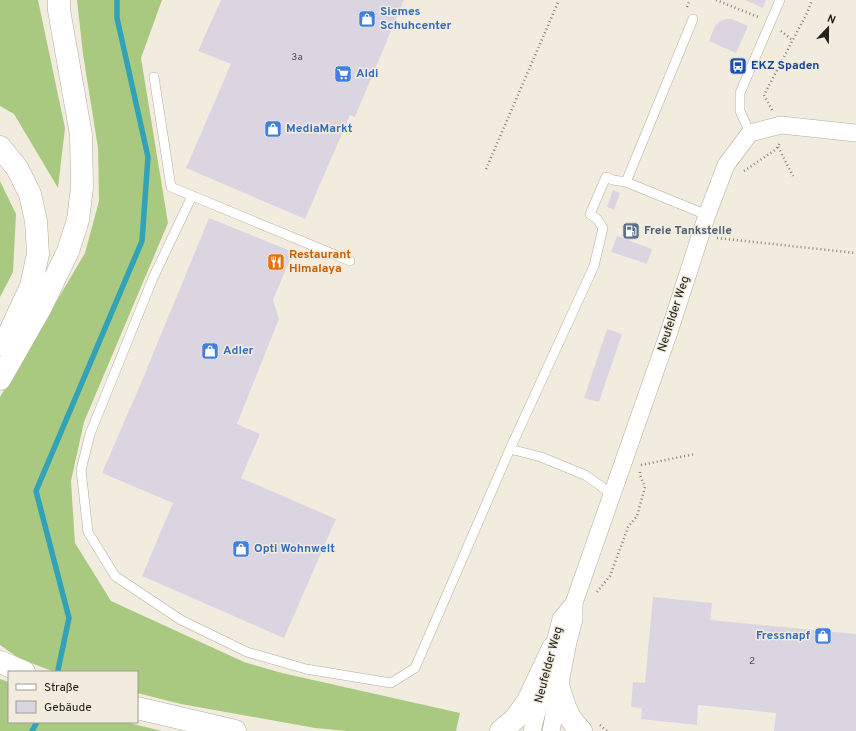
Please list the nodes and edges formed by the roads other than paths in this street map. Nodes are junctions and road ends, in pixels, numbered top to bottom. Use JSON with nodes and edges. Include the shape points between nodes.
{"nodes":[{"id":1,"x":59,"y":0,"type":"edge"},
{"id":2,"x":780,"y":0,"type":"edge"},
{"id":3,"x":693,"y":19,"type":"dead end"},
{"id":4,"x":154,"y":77,"type":"dead end"},
{"id":5,"x":750,"y":133,"type":"junction"},
{"id":6,"x":856,"y":133,"type":"edge"},
{"id":7,"x":0,"y":147,"type":"edge"},
{"id":8,"x":626,"y":182,"type":"junction"},
{"id":9,"x":192,"y":196,"type":"junction"},
{"id":10,"x":707,"y":215,"type":"junction"},
{"id":11,"x":350,"y":261,"type":"dead end"},
{"id":12,"x":0,"y":351,"type":"edge"},
{"id":13,"x":0,"y":378,"type":"edge"},
{"id":14,"x":510,"y":450,"type":"junction"},
{"id":15,"x":612,"y":494,"type":"junction"},
{"id":16,"x":574,"y":603,"type":"junction"},
{"id":17,"x":553,"y":648,"type":"junction"},
{"id":18,"x":0,"y":662,"type":"edge"},
{"id":19,"x":22,"y":671,"type":"edge"},
{"id":20,"x":559,"y":688,"type":"junction"},
{"id":21,"x":138,"y":708,"type":"edge"},
{"id":22,"x":588,"y":726,"type":"edge"},
{"id":23,"x":235,"y":731,"type":"edge"},
{"id":24,"x":501,"y":731,"type":"edge"},
{"id":25,"x":532,"y":731,"type":"edge"},
{"id":26,"x":551,"y":731,"type":"edge"}],
"edges":[{"from":1,"to":13,"type":"main road","via":[[81,135],[82,187],[78,220],[68,252],[41,307]]},
{"from":2,"to":5,"type":"lane","via":[[740,93],[740,110]]},
{"from":3,"to":8,"type":"lane"},
{"from":4,"to":9,"type":"lane","via":[[171,187]]},
{"from":5,"to":6,"type":"street","via":[[781,125]]},
{"from":5,"to":10,"type":"street","name":"Neufelder Weg","via":[[726,165]]},
{"from":7,"to":12,"type":"main road","via":[[17,168],[30,194],[36,221],[38,254],[31,286],[7,341]]},
{"from":8,"to":10,"type":"lane"},
{"from":8,"to":14,"type":"lane","via":[[606,177],[590,214],[598,219],[603,228],[594,266]]},
{"from":9,"to":11,"type":"lane"},
{"from":9,"to":14,"type":"lane","via":[[153,278],[90,434],[81,470],[88,532],[115,576],[181,620],[246,652],[306,669],[391,683],[415,668]]},
{"from":10,"to":15,"type":"street","name":"Neufelder Weg"},
{"from":14,"to":15,"type":"lane","via":[[542,457],[585,475]]},
{"from":15,"to":16,"type":"street","name":"Neufelder Weg"},
{"from":16,"to":17,"type":"street","name":"Neufelder Weg","via":[[562,619]]},
{"from":16,"to":20,"type":"street","name":"Neufelder Weg","via":[[574,619]]},
{"from":17,"to":24,"type":"main road","via":[[528,701],[515,719]]},
{"from":17,"to":25,"type":"street","name":"Neufelder Weg"},
{"from":18,"to":19,"type":"main road"},
{"from":20,"to":22,"type":"main road","via":[[572,722]]},
{"from":20,"to":26,"type":"street","name":"Neufelder Weg"},
{"from":21,"to":23,"type":"main road"}]}
